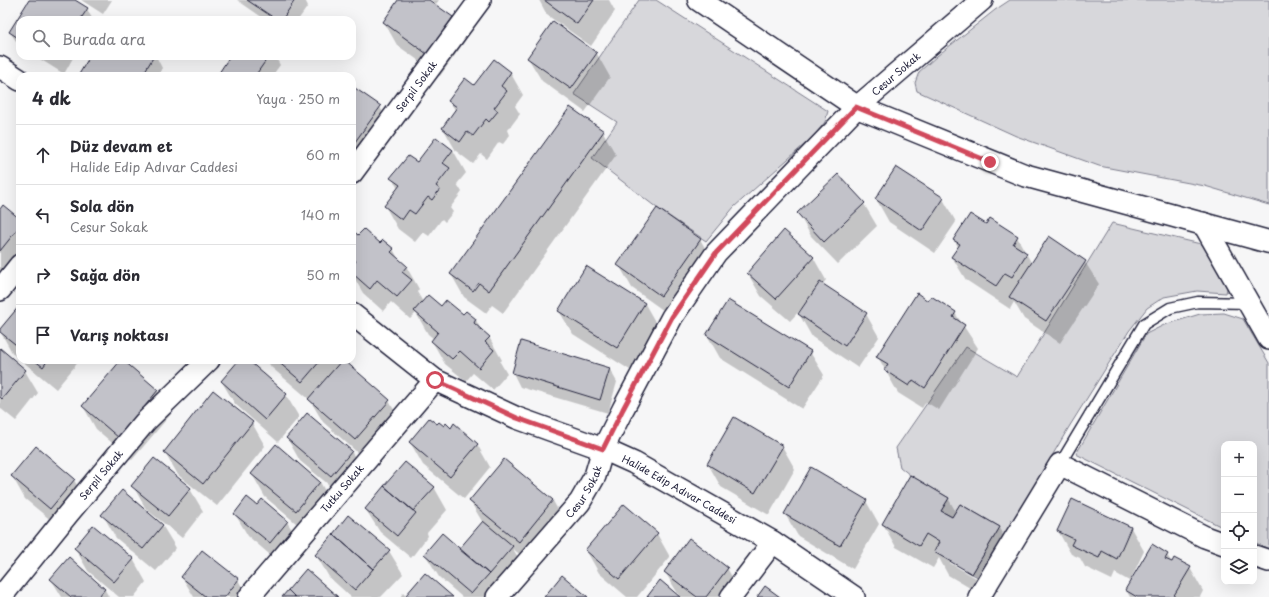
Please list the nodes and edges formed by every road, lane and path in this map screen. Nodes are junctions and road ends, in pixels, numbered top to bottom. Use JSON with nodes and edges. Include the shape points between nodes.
{"nodes":[{"id":1,"x":480,"y":0,"type":"edge"},
{"id":2,"x":699,"y":0,"type":"edge"},
{"id":3,"x":982,"y":0,"type":"edge"},
{"id":4,"x":0,"y":67,"type":"edge"},
{"id":5,"x":16,"y":77,"type":"edge"},
{"id":6,"x":856,"y":107,"type":"junction"},
{"id":7,"x":356,"y":168,"type":"edge"},
{"id":8,"x":1203,"y":223,"type":"junction"},
{"id":9,"x":1269,"y":242,"type":"edge"},
{"id":10,"x":16,"y":270,"type":"edge"},
{"id":11,"x":0,"y":290,"type":"edge"},
{"id":12,"x":1249,"y":303,"type":"junction"},
{"id":13,"x":356,"y":317,"type":"edge"},
{"id":14,"x":1269,"y":339,"type":"edge"},
{"id":15,"x":205,"y":364,"type":"edge"},
{"id":16,"x":435,"y":380,"type":"junction"},
{"id":17,"x":603,"y":449,"type":"junction"},
{"id":18,"x":1060,"y":464,"type":"junction"},
{"id":19,"x":773,"y":542,"type":"junction"},
{"id":20,"x":1221,"y":543,"type":"edge"},
{"id":21,"x":1257,"y":557,"type":"edge"},
{"id":22,"x":1269,"y":562,"type":"edge"},
{"id":23,"x":1,"y":597,"type":"edge"},
{"id":24,"x":249,"y":597,"type":"edge"},
{"id":25,"x":497,"y":597,"type":"edge"},
{"id":26,"x":731,"y":597,"type":"edge"},
{"id":27,"x":854,"y":597,"type":"edge"},
{"id":28,"x":979,"y":597,"type":"edge"}],
"edges":[{"from":1,"to":7,"type":"street","name":"Serpil Sokak"},
{"from":2,"to":6,"type":"street"},
{"from":3,"to":6,"type":"street","name":"Cesur Sokak"},
{"from":4,"to":5,"type":"street"},
{"from":6,"to":8,"type":"street","via":[[1024,175]]},
{"from":6,"to":17,"type":"street","name":"Cesur Sokak","via":[[716,253],[672,317]]},
{"from":8,"to":9,"type":"street"},
{"from":8,"to":12,"type":"street"},
{"from":10,"to":11,"type":"street"},
{"from":12,"to":14,"type":"street"},
{"from":12,"to":18,"type":"lane","via":[[1198,302],[1170,308],[1144,324]]},
{"from":13,"to":16,"type":"street","name":"Halide Edip Adıvar Caddesi"},
{"from":15,"to":23,"type":"street","name":"Serpil Sokak","via":[[145,422]]},
{"from":16,"to":17,"type":"street","name":"Halide Edip Adıvar Caddesi","via":[[517,418]]},
{"from":16,"to":24,"type":"street","name":"Tutku Sokak"},
{"from":17,"to":19,"type":"street","name":"Halide Edip Adıvar Caddesi","via":[[634,463]]},
{"from":17,"to":25,"type":"street","name":"Cesur Sokak","via":[[595,476],[580,502]]},
{"from":18,"to":20,"type":"street"},
{"from":18,"to":28,"type":"street"},
{"from":19,"to":26,"type":"street"},
{"from":19,"to":27,"type":"street","name":"Halide Edip Adıvar Caddesi"},
{"from":21,"to":22,"type":"street"}]}
